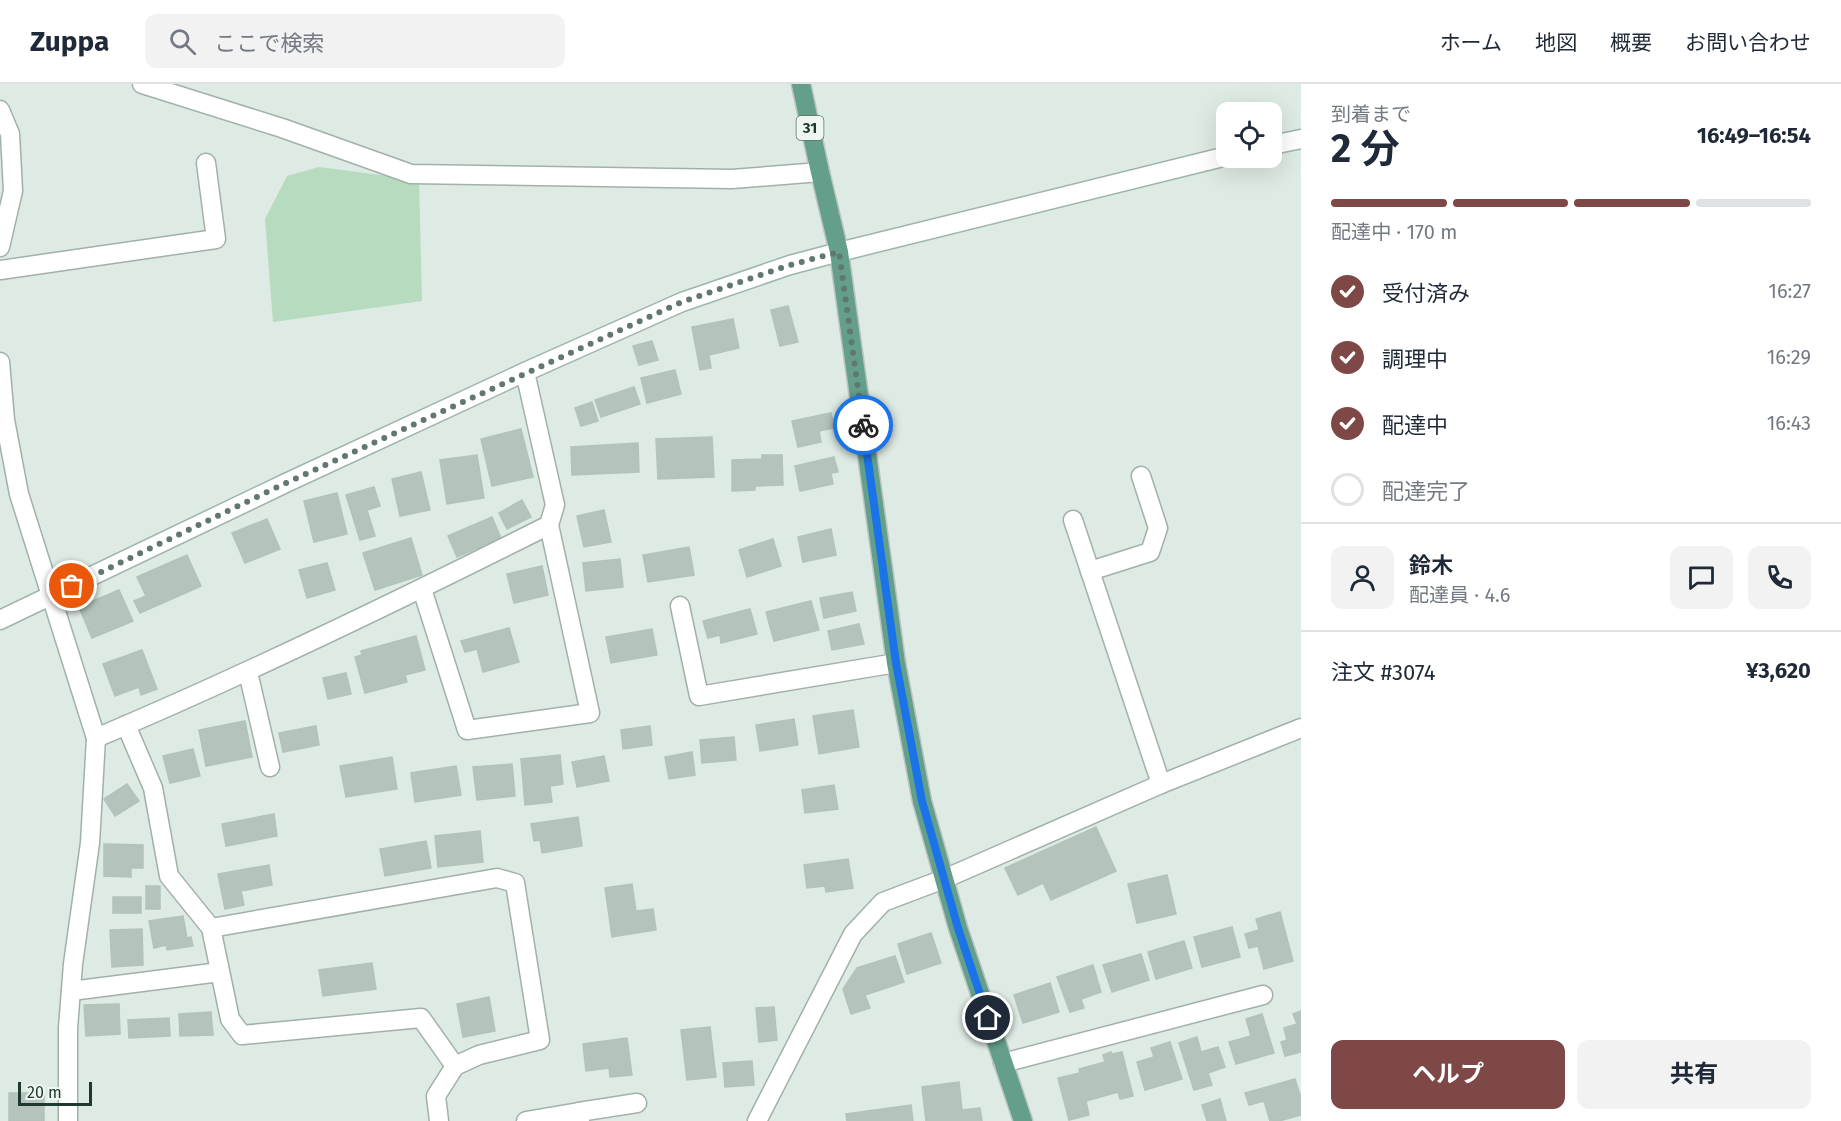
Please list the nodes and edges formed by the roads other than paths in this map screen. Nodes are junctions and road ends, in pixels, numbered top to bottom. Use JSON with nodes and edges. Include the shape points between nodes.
{"nodes":[{"id":1,"x":142,"y":84,"type":"edge"},
{"id":2,"x":801,"y":84,"type":"edge"},
{"id":3,"x":0,"y":110,"type":"edge"},
{"id":4,"x":1301,"y":139,"type":"edge"},
{"id":5,"x":1282,"y":144,"type":"edge"},
{"id":6,"x":1216,"y":159,"type":"edge"},
{"id":7,"x":206,"y":163,"type":"dead end"},
{"id":8,"x":820,"y":172,"type":"junction"},
{"id":9,"x":0,"y":246,"type":"edge"},
{"id":10,"x":839,"y":252,"type":"junction"},
{"id":11,"x":0,"y":270,"type":"edge"},
{"id":12,"x":0,"y":362,"type":"edge"},
{"id":13,"x":525,"y":372,"type":"junction"},
{"id":14,"x":2,"y":420,"type":"edge"},
{"id":15,"x":1141,"y":476,"type":"dead end"},
{"id":16,"x":1073,"y":520,"type":"dead end"},
{"id":17,"x":549,"y":525,"type":"junction"},
{"id":18,"x":1090,"y":571,"type":"junction"},
{"id":19,"x":422,"y":589,"type":"junction"},
{"id":20,"x":51,"y":596,"type":"junction"},
{"id":21,"x":680,"y":606,"type":"dead end"},
{"id":22,"x":0,"y":620,"type":"edge"},
{"id":23,"x":896,"y":663,"type":"junction"},
{"id":24,"x":248,"y":672,"type":"junction"},
{"id":25,"x":126,"y":725,"type":"junction"},
{"id":26,"x":1301,"y":728,"type":"edge"},
{"id":27,"x":96,"y":738,"type":"junction"},
{"id":28,"x":270,"y":767,"type":"dead end"},
{"id":29,"x":1161,"y":784,"type":"junction"},
{"id":30,"x":944,"y":879,"type":"junction"},
{"id":31,"x":211,"y":928,"type":"junction"},
{"id":32,"x":220,"y":972,"type":"junction"},
{"id":33,"x":71,"y":991,"type":"junction"},
{"id":34,"x":1263,"y":995,"type":"dead end"},
{"id":35,"x":1003,"y":1063,"type":"junction"},
{"id":36,"x":455,"y":1066,"type":"junction"},
{"id":37,"x":637,"y":1103,"type":"dead end"},
{"id":38,"x":580,"y":1117,"type":"edge"},
{"id":39,"x":68,"y":1121,"type":"edge"},
{"id":40,"x":439,"y":1121,"type":"edge"},
{"id":41,"x":526,"y":1121,"type":"edge"},
{"id":42,"x":757,"y":1121,"type":"edge"},
{"id":43,"x":1023,"y":1121,"type":"edge"}],
"edges":[{"from":1,"to":8,"type":"street","via":[[411,174],[732,179]]},
{"from":2,"to":8,"type":"main road","number":"31"},
{"from":3,"to":9,"type":"street","via":[[10,134],[13,191]]},
{"from":4,"to":5,"type":"street"},
{"from":6,"to":10,"type":"street"},
{"from":7,"to":11,"type":"street","via":[[216,239]]},
{"from":8,"to":10,"type":"main road","number":"31"},
{"from":10,"to":13,"type":"street","via":[[682,302]]},
{"from":10,"to":23,"type":"main road","number":"31"},
{"from":12,"to":14,"type":"street"},
{"from":13,"to":17,"type":"street","via":[[555,505]]},
{"from":13,"to":20,"type":"street"},
{"from":14,"to":20,"type":"street","via":[[19,494]]},
{"from":15,"to":18,"type":"street","via":[[1158,528],[1150,552]]},
{"from":16,"to":18,"type":"street"},
{"from":17,"to":19,"type":"street"},
{"from":17,"to":19,"type":"street","via":[[590,713],[467,730]]},
{"from":18,"to":29,"type":"street"},
{"from":19,"to":24,"type":"street"},
{"from":20,"to":22,"type":"street"},
{"from":20,"to":27,"type":"street"},
{"from":21,"to":23,"type":"street","via":[[699,696]]},
{"from":23,"to":30,"type":"main road","number":"31","via":[[922,801]]},
{"from":24,"to":25,"type":"street"},
{"from":24,"to":28,"type":"street"},
{"from":25,"to":27,"type":"street"},
{"from":25,"to":31,"type":"street","via":[[153,788],[169,876]]},
{"from":26,"to":29,"type":"street"},
{"from":27,"to":33,"type":"street","via":[[90,843]]},
{"from":29,"to":30,"type":"street"},
{"from":30,"to":35,"type":"main road","number":"31"},
{"from":30,"to":42,"type":"street","via":[[883,902],[852,934]]},
{"from":31,"to":32,"type":"street"},
{"from":31,"to":36,"type":"street","via":[[497,878],[515,883],[540,1040],[478,1055]]},
{"from":32,"to":33,"type":"street"},
{"from":32,"to":36,"type":"street","via":[[230,1019],[242,1035],[421,1018]]},
{"from":33,"to":39,"type":"street"},
{"from":34,"to":35,"type":"street"},
{"from":35,"to":43,"type":"main road","number":"31"},
{"from":36,"to":40,"type":"street","via":[[436,1096]]},
{"from":37,"to":38,"type":"street"},
{"from":38,"to":41,"type":"street"}]}
